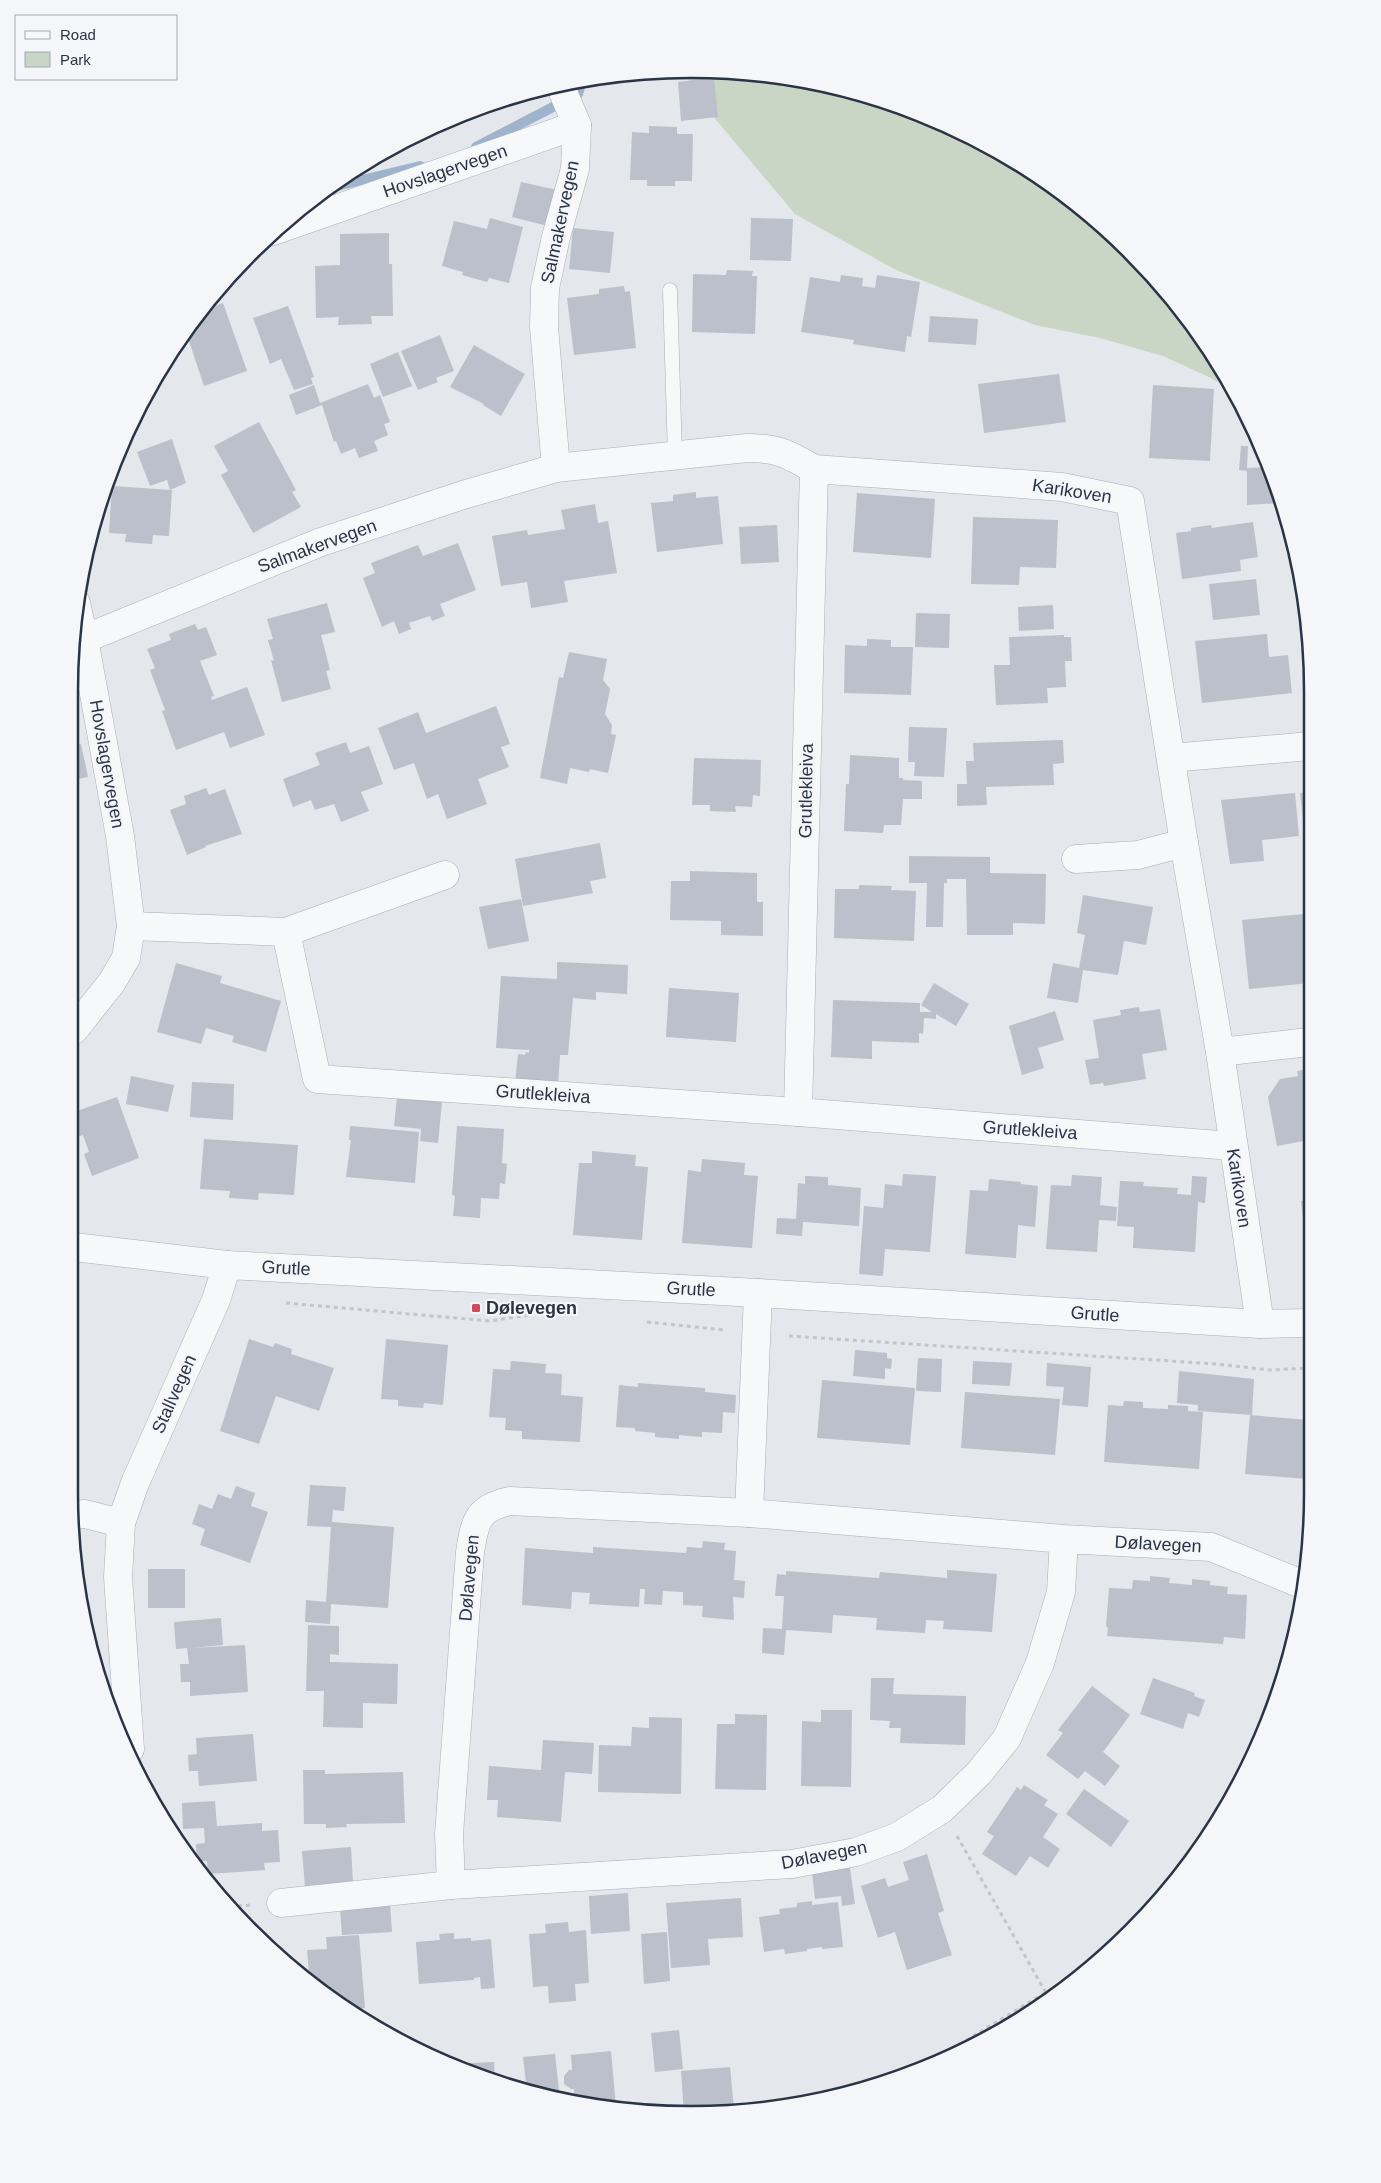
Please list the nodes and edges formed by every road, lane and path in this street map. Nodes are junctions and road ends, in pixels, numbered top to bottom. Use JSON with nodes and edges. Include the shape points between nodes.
{"nodes":[{"id":1,"x":562,"y":91,"type":"edge"},
{"id":2,"x":577,"y":125,"type":"junction"},
{"id":3,"x":293,"y":224,"type":"edge"},
{"id":4,"x":670,"y":290,"type":"dead end"},
{"id":5,"x":675,"y":456,"type":"junction"},
{"id":6,"x":556,"y":468,"type":"junction"},
{"id":7,"x":814,"y":469,"type":"junction"},
{"id":8,"x":81,"y":627,"type":"edge"},
{"id":9,"x":84,"y":639,"type":"junction"},
{"id":10,"x":1304,"y":747,"type":"edge"},
{"id":11,"x":1171,"y":758,"type":"junction"},
{"id":12,"x":1184,"y":843,"type":"junction"},
{"id":13,"x":1076,"y":859,"type":"dead end"},
{"id":14,"x":444,"y":875,"type":"dead end"},
{"id":15,"x":131,"y":926,"type":"junction"},
{"id":16,"x":286,"y":932,"type":"junction"},
{"id":17,"x":78,"y":1025,"type":"edge"},
{"id":18,"x":1304,"y":1043,"type":"edge"},
{"id":19,"x":1220,"y":1052,"type":"junction"},
{"id":20,"x":798,"y":1112,"type":"junction"},
{"id":21,"x":1232,"y":1146,"type":"junction"},
{"id":22,"x":78,"y":1247,"type":"edge"},
{"id":23,"x":227,"y":1265,"type":"junction"},
{"id":24,"x":758,"y":1293,"type":"junction"},
{"id":25,"x":1304,"y":1323,"type":"edge"},
{"id":26,"x":1260,"y":1324,"type":"junction"},
{"id":27,"x":749,"y":1513,"type":"junction"},
{"id":28,"x":79,"y":1515,"type":"edge"},
{"id":29,"x":121,"y":1523,"type":"junction"},
{"id":30,"x":1064,"y":1539,"type":"junction"},
{"id":31,"x":1296,"y":1583,"type":"edge"},
{"id":32,"x":129,"y":1738,"type":"edge"},
{"id":33,"x":942,"y":1809,"type":"junction"},
{"id":34,"x":451,"y":1885,"type":"junction"},
{"id":35,"x":281,"y":1903,"type":"dead end"},
{"id":36,"x":1045,"y":1992,"type":"edge"},
{"id":37,"x":1034,"y":2000,"type":"edge"},
{"id":38,"x":1020,"y":2008,"type":"joint"},
{"id":39,"x":976,"y":2034,"type":"edge"}],
"edges":[{"from":1,"to":2,"type":"street"},
{"from":2,"to":3,"type":"street","name":"Hovslagervegen"},
{"from":2,"to":6,"type":"street","name":"Salmakervegen","via":[[574,169],[545,288],[544,327]]},
{"from":4,"to":5,"type":"lane"},
{"from":5,"to":6,"type":"street","name":"Salmakervegen"},
{"from":5,"to":7,"type":"street","name":"Salmakervegen","via":[[768,448],[783,452]]},
{"from":6,"to":9,"type":"street","name":"Salmakervegen","via":[[321,542]]},
{"from":7,"to":11,"type":"street","name":"Karikoven","via":[[1062,486],[1130,501]]},
{"from":7,"to":20,"type":"street","name":"Grutlekleiva"},
{"from":8,"to":9,"type":"street","name":"Hovslagervegen"},
{"from":9,"to":15,"type":"street","name":"Hovslagervegen","via":[[120,836]]},
{"from":10,"to":11,"type":"street"},
{"from":11,"to":12,"type":"street","name":"Karikoven"},
{"from":12,"to":13,"type":"street","via":[[1138,855]]},
{"from":12,"to":19,"type":"street","name":"Karikoven"},
{"from":14,"to":16,"type":"street"},
{"from":15,"to":16,"type":"street"},
{"from":15,"to":17,"type":"street","name":"Hovslagervegen","via":[[126,958],[112,982]]},
{"from":16,"to":20,"type":"street","name":"Grutlekleiva","via":[[317,1079]]},
{"from":18,"to":19,"type":"street"},
{"from":19,"to":21,"type":"street","name":"Karikoven"},
{"from":20,"to":21,"type":"street","name":"Grutlekleiva"},
{"from":21,"to":26,"type":"street","name":"Karikoven"},
{"from":22,"to":23,"type":"street","name":"Grutle"},
{"from":23,"to":24,"type":"street","name":"Grutle"},
{"from":23,"to":29,"type":"street","name":"Stallvegen","via":[[216,1300],[135,1483]]},
{"from":24,"to":26,"type":"street","name":"Grutle"},
{"from":24,"to":27,"type":"street"},
{"from":25,"to":26,"type":"street","name":"Grutle"},
{"from":27,"to":30,"type":"street","name":"Dølavegen"},
{"from":27,"to":34,"type":"street","name":"Dølavegen","via":[[510,1501],[484,1510],[474,1525],[470,1552],[449,1834]]},
{"from":28,"to":29,"type":"street"},
{"from":29,"to":32,"type":"street","name":"Stallvegen","via":[[118,1577]]},
{"from":30,"to":31,"type":"street","name":"Dølavegen","via":[[1211,1547]]},
{"from":30,"to":33,"type":"street","name":"Dølavegen","via":[[1061,1592],[1040,1664],[1007,1738],[979,1773]]},
{"from":33,"to":34,"type":"street","name":"Dølavegen","via":[[897,1836],[856,1852],[792,1864]]},
{"from":33,"to":36,"type":"path"},
{"from":34,"to":35,"type":"street","name":"Dølavegen"},
{"from":37,"to":38,"type":"path"},
{"from":38,"to":39,"type":"path"}]}
